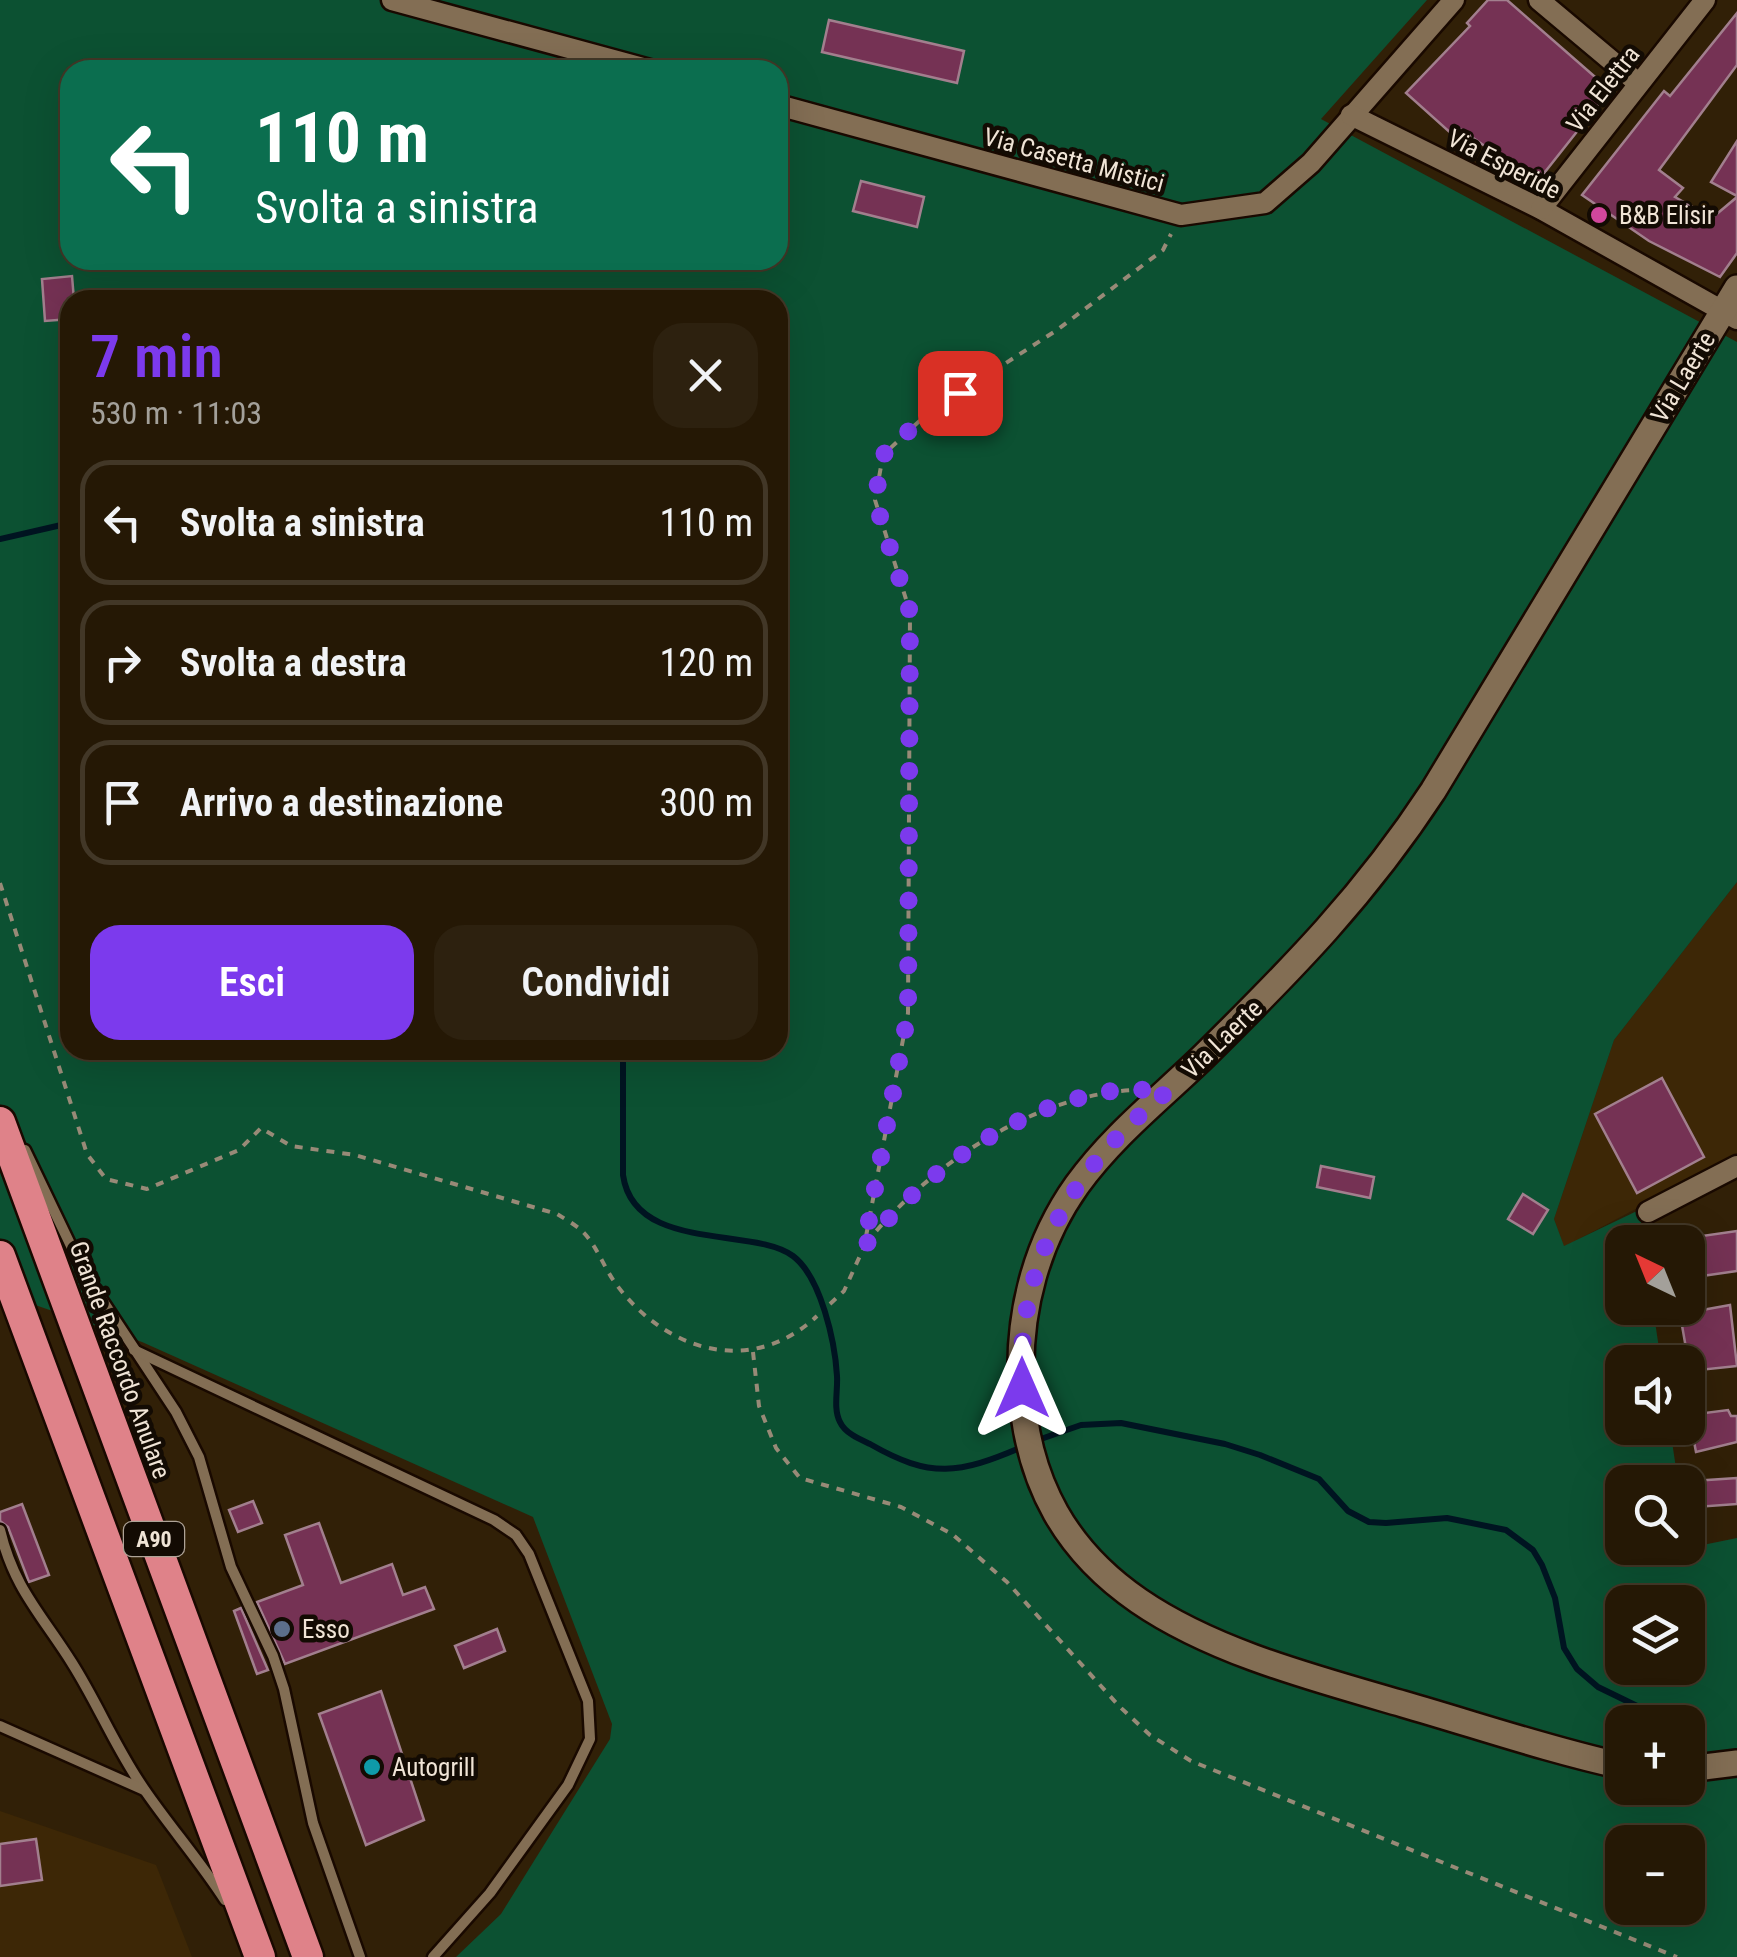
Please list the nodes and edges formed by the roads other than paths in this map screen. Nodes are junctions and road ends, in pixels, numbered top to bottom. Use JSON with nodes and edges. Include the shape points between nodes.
{"nodes":[{"id":1,"x":392,"y":0,"type":"edge"},
{"id":2,"x":1454,"y":0,"type":"edge"},
{"id":3,"x":1539,"y":0,"type":"edge"},
{"id":4,"x":1704,"y":0,"type":"edge"},
{"id":5,"x":613,"y":60,"type":"edge"},
{"id":6,"x":1638,"y":83,"type":"junction"},
{"id":7,"x":788,"y":108,"type":"edge"},
{"id":8,"x":1351,"y":115,"type":"junction"},
{"id":9,"x":1541,"y":209,"type":"junction"},
{"id":10,"x":1737,"y":288,"type":"edge"},
{"id":11,"x":1730,"y":316,"type":"edge"},
{"id":12,"x":0,"y":1105,"type":"edge"},
{"id":13,"x":0,"y":1122,"type":"edge"},
{"id":14,"x":1737,"y":1166,"type":"edge"},
{"id":15,"x":1648,"y":1212,"type":"dead end"},
{"id":16,"x":0,"y":1256,"type":"edge"},
{"id":17,"x":134,"y":1350,"type":"junction"},
{"id":18,"x":0,"y":1530,"type":"edge"},
{"id":19,"x":0,"y":1726,"type":"edge"},
{"id":20,"x":1605,"y":1761,"type":"edge"},
{"id":21,"x":1737,"y":1762,"type":"edge"},
{"id":22,"x":1705,"y":1767,"type":"edge"},
{"id":23,"x":144,"y":1790,"type":"junction"},
{"id":24,"x":259,"y":1957,"type":"edge"},
{"id":25,"x":308,"y":1957,"type":"edge"},
{"id":26,"x":360,"y":1957,"type":"edge"},
{"id":27,"x":433,"y":1957,"type":"edge"}],
"edges":[{"from":1,"to":5,"type":"street"},
{"from":2,"to":8,"type":"street","name":"Via Casetta Mistici"},
{"from":3,"to":6,"type":"street"},
{"from":4,"to":6,"type":"street","name":"Via Elettra"},
{"from":6,"to":9,"type":"street","name":"Via Elettra"},
{"from":7,"to":8,"type":"street","name":"Via Casetta Mistici","via":[[1182,215],[1265,204]]},
{"from":8,"to":9,"type":"street","name":"Via Esperide"},
{"from":9,"to":11,"type":"street","name":"Via Esperide"},
{"from":10,"to":11,"type":"street","name":"Via Laerte"},
{"from":11,"to":20,"type":"street","name":"Via Laerte","via":[[1388,858],[1317,943],[1087,1172],[1050,1232],[1024,1315],[1022,1406],[1038,1474],[1062,1522],[1132,1595],[1180,1628],[1295,1673]]},
{"from":12,"to":17,"type":"lane","via":[[83,1271]]},
{"from":13,"to":25,"type":"highway","name":"Grande Raccordo Anulare","number":"A90"},
{"from":14,"to":15,"type":"street"},
{"from":16,"to":24,"type":"highway","number":"A90"},
{"from":17,"to":26,"type":"lane","via":[[203,1466],[231,1566],[284,1690],[313,1824]]},
{"from":17,"to":27,"type":"lane","via":[[494,1520],[529,1554],[588,1701],[590,1738],[557,1800],[490,1893]]},
{"from":18,"to":23,"type":"lane","via":[[26,1600],[71,1661]]},
{"from":19,"to":23,"type":"lane"},
{"from":21,"to":22,"type":"street"},
{"from":23,"to":24,"type":"lane","via":[[209,1875]]}]}
